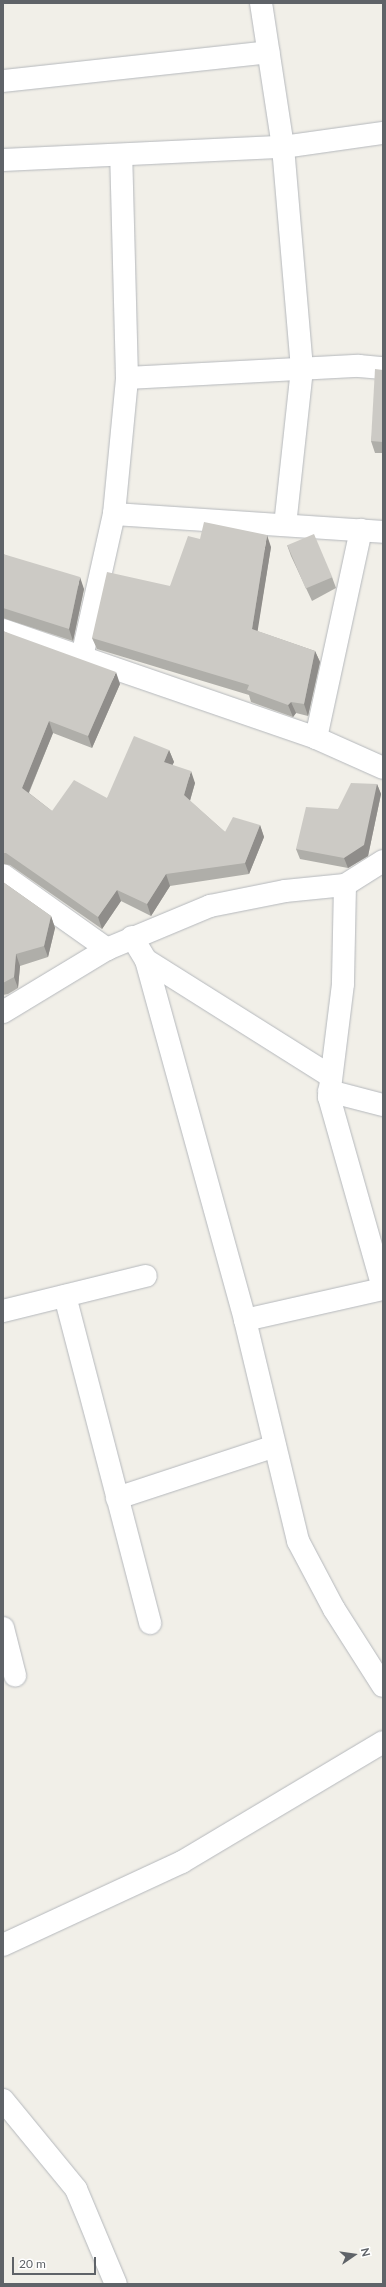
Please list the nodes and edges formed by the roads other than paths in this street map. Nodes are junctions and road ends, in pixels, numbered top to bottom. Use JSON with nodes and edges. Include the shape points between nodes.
{"nodes":[{"id":1,"x":261,"y":3,"type":"edge"},
{"id":2,"x":268,"y":52,"type":"junction"},
{"id":3,"x":3,"y":81,"type":"edge"},
{"id":4,"x":383,"y":133,"type":"edge"},
{"id":5,"x":283,"y":147,"type":"junction"},
{"id":6,"x":121,"y":154,"type":"junction"},
{"id":7,"x":3,"y":160,"type":"edge"},
{"id":8,"x":383,"y":368,"type":"edge"},
{"id":9,"x":302,"y":369,"type":"junction"},
{"id":10,"x":127,"y":378,"type":"junction"},
{"id":11,"x":114,"y":514,"type":"junction"},
{"id":12,"x":285,"y":525,"type":"junction"},
{"id":13,"x":361,"y":530,"type":"junction"},
{"id":14,"x":383,"y":532,"type":"edge"},
{"id":15,"x":3,"y":630,"type":"edge"},
{"id":16,"x":82,"y":657,"type":"junction"},
{"id":17,"x":316,"y":738,"type":"junction"},
{"id":18,"x":383,"y":768,"type":"edge"},
{"id":19,"x":383,"y":861,"type":"edge"},
{"id":20,"x":3,"y":875,"type":"edge"},
{"id":21,"x":345,"y":886,"type":"junction"},
{"id":22,"x":132,"y":937,"type":"junction"},
{"id":23,"x":107,"y":949,"type":"junction"},
{"id":24,"x":146,"y":960,"type":"junction"},
{"id":25,"x":3,"y":1012,"type":"edge"},
{"id":26,"x":330,"y":1083,"type":"junction"},
{"id":27,"x":383,"y":1105,"type":"edge"},
{"id":28,"x":146,"y":1276,"type":"dead end"},
{"id":29,"x":383,"y":1288,"type":"edge"},
{"id":30,"x":65,"y":1296,"type":"junction"},
{"id":31,"x":3,"y":1312,"type":"edge"},
{"id":32,"x":245,"y":1320,"type":"junction"},
{"id":33,"x":275,"y":1446,"type":"junction"},
{"id":34,"x":117,"y":1498,"type":"junction"},
{"id":35,"x":150,"y":1624,"type":"dead end"},
{"id":36,"x":3,"y":1628,"type":"edge"},
{"id":37,"x":15,"y":1675,"type":"dead end"},
{"id":38,"x":383,"y":1686,"type":"edge"},
{"id":39,"x":383,"y":1742,"type":"edge"},
{"id":40,"x":3,"y":1945,"type":"edge"},
{"id":41,"x":3,"y":2100,"type":"edge"},
{"id":42,"x":116,"y":2284,"type":"edge"}],
"edges":[{"from":1,"to":2,"type":"street"},
{"from":2,"to":3,"type":"street"},
{"from":2,"to":5,"type":"street"},
{"from":4,"to":5,"type":"street"},
{"from":5,"to":6,"type":"street"},
{"from":5,"to":9,"type":"street"},
{"from":6,"to":7,"type":"street"},
{"from":6,"to":10,"type":"street"},
{"from":8,"to":9,"type":"street"},
{"from":9,"to":10,"type":"street"},
{"from":9,"to":12,"type":"street"},
{"from":10,"to":11,"type":"street"},
{"from":11,"to":12,"type":"street"},
{"from":11,"to":16,"type":"street"},
{"from":12,"to":13,"type":"street"},
{"from":13,"to":14,"type":"street"},
{"from":13,"to":17,"type":"street"},
{"from":15,"to":16,"type":"street"},
{"from":16,"to":17,"type":"street"},
{"from":17,"to":18,"type":"street"},
{"from":19,"to":21,"type":"street"},
{"from":20,"to":23,"type":"street"},
{"from":21,"to":22,"type":"street","via":[[285,891],[210,906]]},
{"from":21,"to":26,"type":"street","via":[[343,984]]},
{"from":22,"to":23,"type":"street"},
{"from":22,"to":24,"type":"street"},
{"from":23,"to":25,"type":"street"},
{"from":24,"to":26,"type":"street"},
{"from":24,"to":32,"type":"street"},
{"from":26,"to":27,"type":"street"},
{"from":26,"to":29,"type":"street"},
{"from":28,"to":30,"type":"street"},
{"from":29,"to":32,"type":"street"},
{"from":30,"to":31,"type":"street"},
{"from":30,"to":34,"type":"street"},
{"from":32,"to":33,"type":"street"},
{"from":33,"to":34,"type":"street"},
{"from":33,"to":38,"type":"street","via":[[298,1541],[334,1609]]},
{"from":34,"to":35,"type":"street"},
{"from":36,"to":37,"type":"street"},
{"from":39,"to":40,"type":"street","via":[[182,1862]]},
{"from":41,"to":42,"type":"street","via":[[76,2188]]}]}
